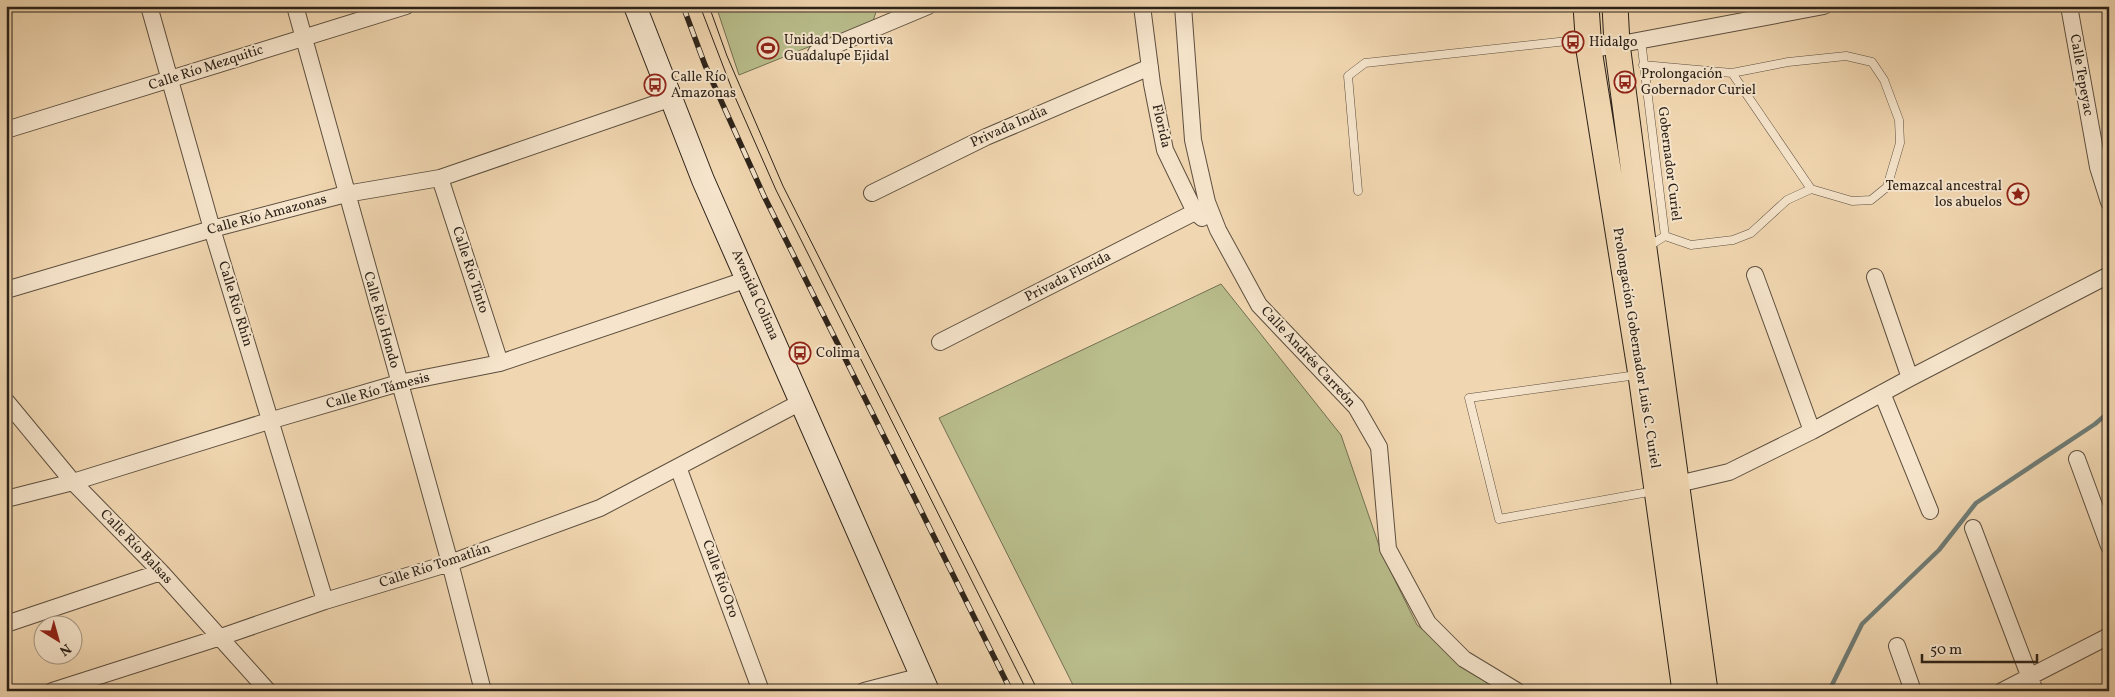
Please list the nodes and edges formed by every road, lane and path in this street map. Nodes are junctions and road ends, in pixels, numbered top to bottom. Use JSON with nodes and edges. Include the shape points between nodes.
{"nodes":[{"id":1,"x":149,"y":6,"type":"edge"},
{"id":2,"x":295,"y":6,"type":"edge"},
{"id":3,"x":406,"y":6,"type":"edge"},
{"id":4,"x":635,"y":6,"type":"edge"},
{"id":5,"x":890,"y":6,"type":"edge"},
{"id":6,"x":928,"y":6,"type":"edge"},
{"id":7,"x":1142,"y":6,"type":"edge"},
{"id":8,"x":1183,"y":6,"type":"edge"},
{"id":9,"x":1586,"y":6,"type":"edge"},
{"id":10,"x":1615,"y":6,"type":"edge"},
{"id":11,"x":1824,"y":6,"type":"edge"},
{"id":12,"x":2069,"y":6,"type":"edge"},
{"id":13,"x":884,"y":25,"type":"junction"},
{"id":14,"x":303,"y":37,"type":"junction"},
{"id":15,"x":1629,"y":42,"type":"junction"},
{"id":16,"x":1588,"y":45,"type":"junction"},
{"id":17,"x":816,"y":54,"type":"dead end"},
{"id":18,"x":1643,"y":65,"type":"junction"},
{"id":19,"x":1150,"y":67,"type":"junction"},
{"id":20,"x":1732,"y":73,"type":"junction"},
{"id":21,"x":169,"y":80,"type":"junction"},
{"id":22,"x":672,"y":98,"type":"junction"},
{"id":23,"x":6,"y":130,"type":"edge"},
{"id":24,"x":440,"y":178,"type":"junction"},
{"id":25,"x":1811,"y":189,"type":"junction"},
{"id":26,"x":1358,"y":191,"type":"dead end"},
{"id":27,"x":872,"y":193,"type":"dead end"},
{"id":28,"x":346,"y":194,"type":"junction"},
{"id":29,"x":2109,"y":202,"type":"edge"},
{"id":30,"x":1196,"y":212,"type":"junction"},
{"id":31,"x":212,"y":229,"type":"junction"},
{"id":32,"x":1218,"y":230,"type":"junction"},
{"id":33,"x":1665,"y":236,"type":"junction"},
{"id":34,"x":1644,"y":249,"type":"junction"},
{"id":35,"x":2109,"y":275,"type":"edge"},
{"id":36,"x":1755,"y":276,"type":"dead end"},
{"id":37,"x":1875,"y":277,"type":"dead end"},
{"id":38,"x":748,"y":279,"type":"junction"},
{"id":39,"x":6,"y":290,"type":"edge"},
{"id":40,"x":940,"y":342,"type":"dead end"},
{"id":41,"x":500,"y":363,"type":"junction"},
{"id":42,"x":1641,"y":375,"type":"junction"},
{"id":43,"x":1910,"y":378,"type":"junction"},
{"id":44,"x":399,"y":383,"type":"junction"},
{"id":45,"x":1882,"y":393,"type":"junction"},
{"id":46,"x":6,"y":401,"type":"edge"},
{"id":47,"x":801,"y":402,"type":"junction"},
{"id":48,"x":269,"y":420,"type":"junction"},
{"id":49,"x":1812,"y":432,"type":"junction"},
{"id":50,"x":2077,"y":460,"type":"dead end"},
{"id":51,"x":678,"y":467,"type":"junction"},
{"id":52,"x":73,"y":482,"type":"junction"},
{"id":53,"x":1667,"y":488,"type":"junction"},
{"id":54,"x":8,"y":496,"type":"edge"},
{"id":55,"x":1930,"y":512,"type":"dead end"},
{"id":56,"x":1973,"y":528,"type":"dead end"},
{"id":57,"x":2109,"y":546,"type":"edge"},
{"id":58,"x":450,"y":563,"type":"junction"},
{"id":59,"x":161,"y":572,"type":"junction"},
{"id":60,"x":325,"y":601,"type":"junction"},
{"id":61,"x":6,"y":624,"type":"edge"},
{"id":62,"x":2109,"y":636,"type":"edge"},
{"id":63,"x":221,"y":637,"type":"junction"},
{"id":64,"x":1897,"y":646,"type":"dead end"},
{"id":65,"x":925,"y":684,"type":"edge"},
{"id":66,"x":2032,"y":684,"type":"edge"},
{"id":67,"x":52,"y":691,"type":"edge"},
{"id":68,"x":268,"y":691,"type":"edge"},
{"id":69,"x":484,"y":691,"type":"edge"},
{"id":70,"x":761,"y":691,"type":"edge"},
{"id":71,"x":864,"y":691,"type":"edge"},
{"id":72,"x":1517,"y":691,"type":"edge"},
{"id":73,"x":1684,"y":691,"type":"edge"},
{"id":74,"x":1705,"y":691,"type":"edge"},
{"id":75,"x":1913,"y":691,"type":"edge"},
{"id":76,"x":2002,"y":691,"type":"edge"}],
"edges":[{"from":1,"to":21,"type":"street","name":"Calle Río Rhin"},
{"from":2,"to":14,"type":"street","name":"Calle Río Hondo"},
{"from":3,"to":14,"type":"street","name":"Calle Río Mezquitic"},
{"from":4,"to":22,"type":"street","name":"Avenida Colima"},
{"from":5,"to":13,"type":"street"},
{"from":6,"to":13,"type":"street"},
{"from":7,"to":19,"type":"street","name":"Florida"},
{"from":8,"to":32,"type":"street","name":"Calle Andrés Carreón","via":[[1193,140],[1207,202]]},
{"from":9,"to":16,"type":"main road","name":"Prolongación Gobernador Luis C. Curiel"},
{"from":10,"to":15,"type":"main road","name":"Prolongación Gobernador Luis C. Curiel"},
{"from":11,"to":15,"type":"street"},
{"from":12,"to":29,"type":"street","name":"Calle Tepeyac","via":[[2098,168]]},
{"from":13,"to":17,"type":"street"},
{"from":14,"to":21,"type":"street","name":"Calle Río Mezquitic"},
{"from":14,"to":28,"type":"street","name":"Calle Río Hondo"},
{"from":15,"to":16,"type":"street"},
{"from":15,"to":18,"type":"lane","name":"Gobernador Curiel"},
{"from":15,"to":34,"type":"main road","name":"Prolongación Gobernador Luis C. Curiel"},
{"from":16,"to":26,"type":"lane","via":[[1571,39],[1364,64],[1356,69],[1348,76]]},
{"from":16,"to":42,"type":"main road","name":"Prolongación Gobernador Luis C. Curiel"},
{"from":18,"to":20,"type":"lane"},
{"from":18,"to":33,"type":"lane","name":"Gobernador Curiel"},
{"from":19,"to":27,"type":"street","name":"Privada India","via":[[986,137]]},
{"from":19,"to":30,"type":"street","name":"Florida","via":[[1165,150]]},
{"from":20,"to":25,"type":"lane"},
{"from":20,"to":25,"type":"lane","via":[[1788,62],[1846,56],[1872,62],[1884,80],[1899,120],[1900,143],[1887,187],[1871,200],[1852,201]]},
{"from":21,"to":23,"type":"street","name":"Calle Río Mezquitic"},
{"from":21,"to":31,"type":"street","name":"Calle Río Rhin"},
{"from":22,"to":24,"type":"street","name":"Calle Río Amazonas"},
{"from":22,"to":38,"type":"street","name":"Avenida Colima","via":[[703,180]]},
{"from":24,"to":28,"type":"street","name":"Calle Río Amazonas"},
{"from":24,"to":41,"type":"street","name":"Calle Río Tinto"},
{"from":25,"to":33,"type":"lane","name":"Gobernador Curiel","via":[[1787,200],[1751,233],[1733,240],[1691,245]]},
{"from":28,"to":31,"type":"street","name":"Calle Río Amazonas"},
{"from":28,"to":44,"type":"street","name":"Calle Río Hondo"},
{"from":30,"to":32,"type":"street","name":"Florida"},
{"from":30,"to":40,"type":"street","name":"Privada Florida"},
{"from":31,"to":39,"type":"street","name":"Calle Río Amazonas"},
{"from":31,"to":48,"type":"street","name":"Calle Río Rhin"},
{"from":32,"to":72,"type":"street","name":"Calle Andrés Carreón","via":[[1259,305],[1356,407],[1379,447],[1388,549],[1428,623],[1464,659]]},
{"from":33,"to":34,"type":"lane","name":"Gobernador Curiel"},
{"from":34,"to":53,"type":"main road","name":"Prolongación Gobernador Luis C. Curiel"},
{"from":35,"to":43,"type":"street"},
{"from":36,"to":49,"type":"street"},
{"from":37,"to":43,"type":"street"},
{"from":38,"to":41,"type":"street","name":"Calle Río Támesis"},
{"from":38,"to":47,"type":"street","name":"Avenida Colima"},
{"from":41,"to":44,"type":"street","name":"Calle Río Támesis"},
{"from":42,"to":53,"type":"main road","name":"Prolongación Gobernador Luis C. Curiel"},
{"from":42,"to":53,"type":"lane","via":[[1469,398],[1499,519]]},
{"from":43,"to":45,"type":"street"},
{"from":44,"to":48,"type":"street","name":"Calle Río Támesis"},
{"from":44,"to":58,"type":"street","name":"Calle Río Hondo"},
{"from":45,"to":49,"type":"street"},
{"from":45,"to":55,"type":"street"},
{"from":46,"to":52,"type":"street","name":"Calle Río Balsas"},
{"from":47,"to":51,"type":"street","name":"Calle Río Tomatlán"},
{"from":47,"to":65,"type":"street","name":"Avenida Colima"},
{"from":48,"to":52,"type":"street","name":"Calle Río Támesis"},
{"from":48,"to":60,"type":"street","name":"Calle Río Rhin"},
{"from":49,"to":53,"type":"street","via":[[1729,472]]},
{"from":50,"to":57,"type":"street"},
{"from":51,"to":58,"type":"street","name":"Calle Río Tomatlán","via":[[600,508]]},
{"from":51,"to":70,"type":"street","name":"Calle Río Oro"},
{"from":52,"to":54,"type":"street","name":"Calle Río Támesis"},
{"from":52,"to":59,"type":"street","name":"Calle Río Balsas"},
{"from":53,"to":73,"type":"main road","name":"Prolongación Gobernador Luis C. Curiel"},
{"from":53,"to":74,"type":"main road","name":"Prolongación Gobernador Luis C. Curiel"},
{"from":56,"to":66,"type":"street"},
{"from":58,"to":60,"type":"street","name":"Calle Río Tomatlán"},
{"from":58,"to":69,"type":"street","name":"Calle Río Hondo"},
{"from":59,"to":61,"type":"street"},
{"from":59,"to":63,"type":"street","name":"Calle Río Balsas"},
{"from":60,"to":63,"type":"street","name":"Calle Río Tomatlán"},
{"from":62,"to":66,"type":"street"},
{"from":63,"to":67,"type":"street","name":"Calle Río Tomatlán"},
{"from":63,"to":68,"type":"street","name":"Calle Río Balsas"},
{"from":64,"to":75,"type":"street"},
{"from":65,"to":71,"type":"street"},
{"from":66,"to":76,"type":"street"}]}
